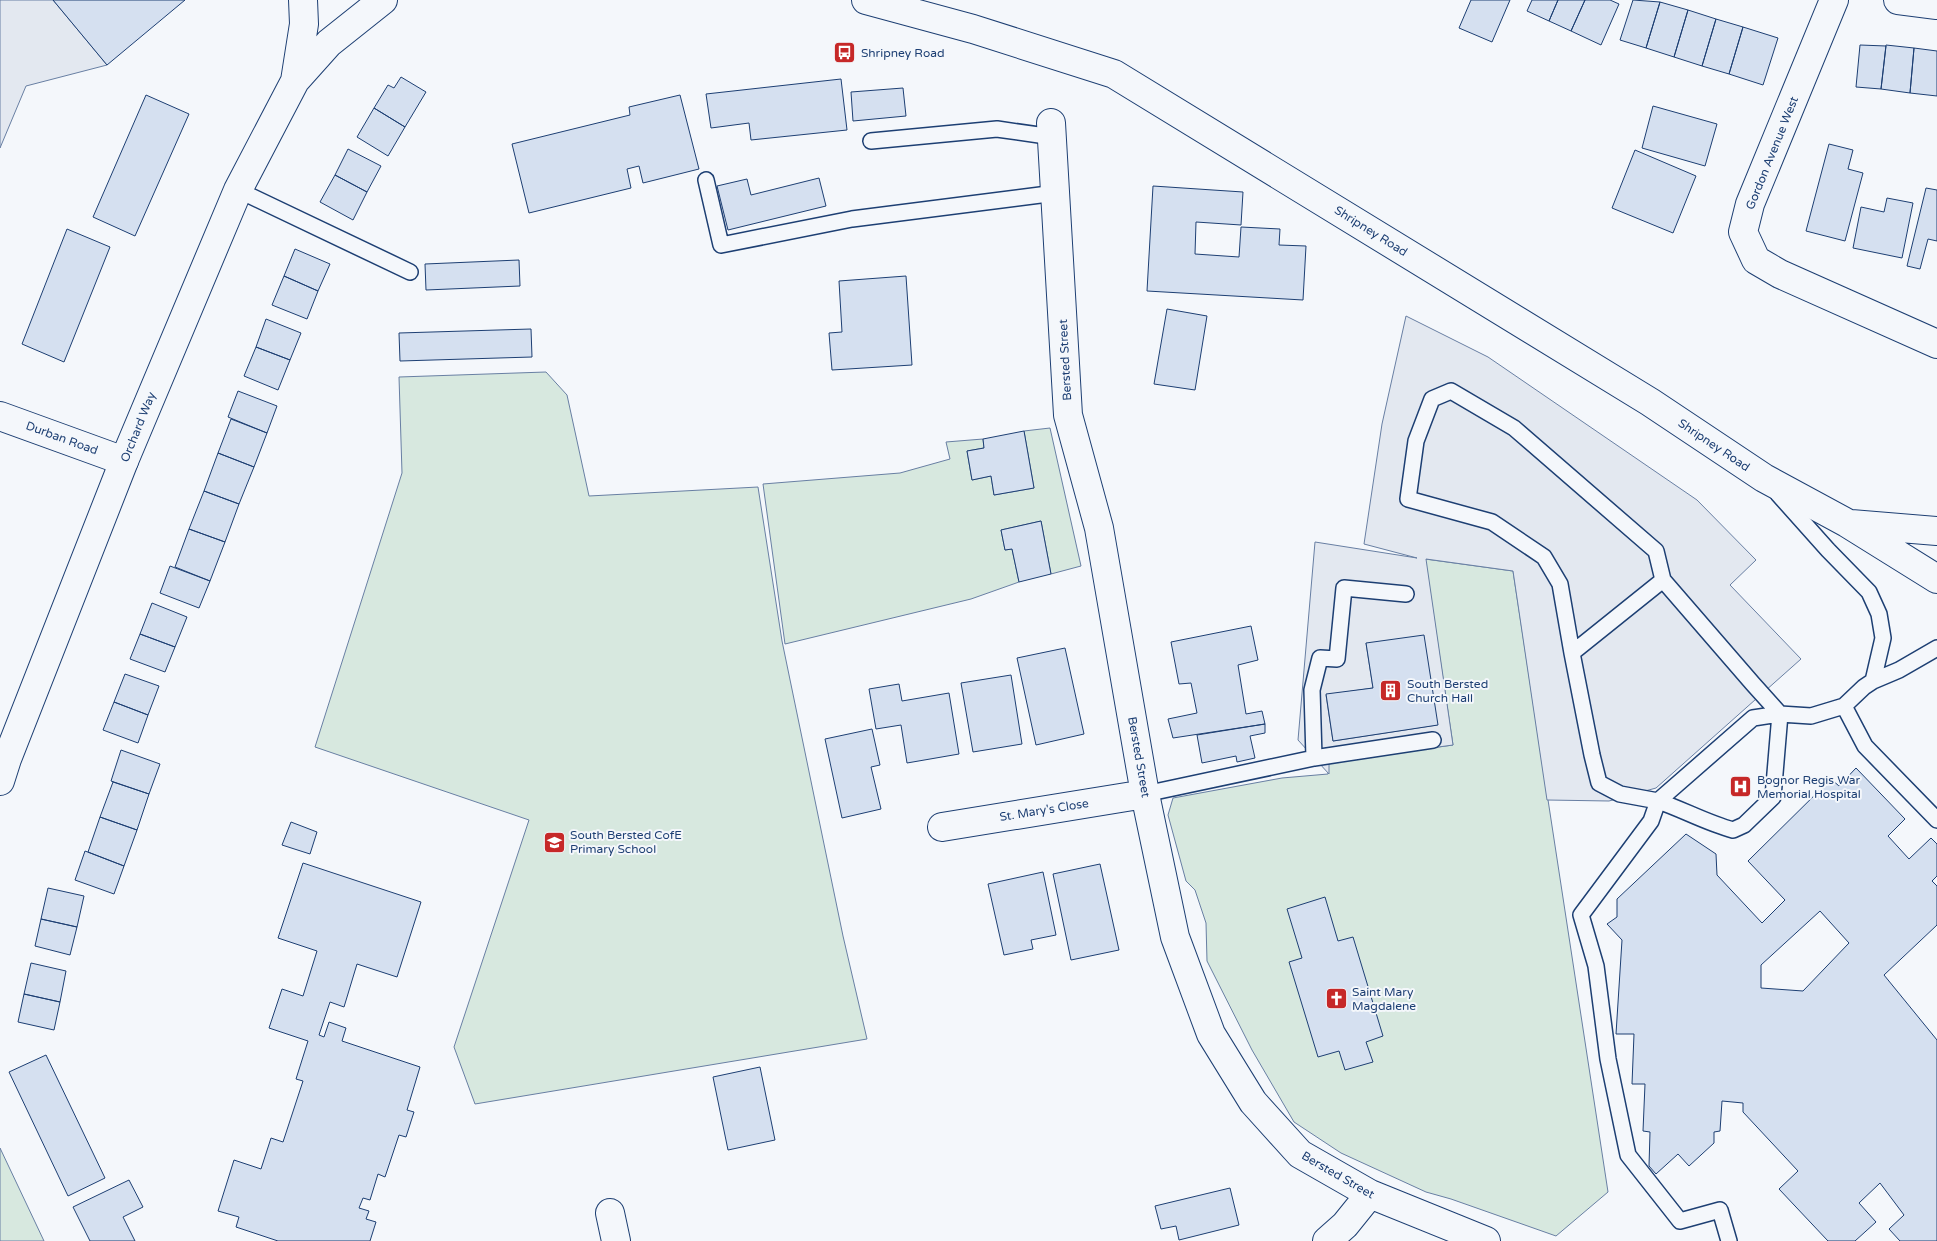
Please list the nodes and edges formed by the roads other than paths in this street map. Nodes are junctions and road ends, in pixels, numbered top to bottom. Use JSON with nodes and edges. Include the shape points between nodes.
{"nodes":[{"id":1,"x":303,"y":0,"type":"edge"},
{"id":2,"x":382,"y":0,"type":"edge"},
{"id":3,"x":866,"y":0,"type":"edge"},
{"id":4,"x":1834,"y":0,"type":"edge"},
{"id":5,"x":1898,"y":0,"type":"edge"},
{"id":6,"x":1937,"y":5,"type":"edge"},
{"id":7,"x":296,"y":81,"type":"junction"},
{"id":8,"x":1052,"y":130,"type":"joint"},
{"id":9,"x":871,"y":141,"type":"dead end"},
{"id":10,"x":706,"y":180,"type":"dead end"},
{"id":11,"x":238,"y":190,"type":"junction"},
{"id":12,"x":1056,"y":193,"type":"junction"},
{"id":13,"x":410,"y":272,"type":"dead end"},
{"id":14,"x":1937,"y":344,"type":"edge"},
{"id":15,"x":0,"y":416,"type":"edge"},
{"id":16,"x":124,"y":461,"type":"junction"},
{"id":17,"x":1764,"y":478,"type":"junction"},
{"id":18,"x":1847,"y":523,"type":"junction"},
{"id":19,"x":1937,"y":531,"type":"edge"},
{"id":20,"x":1937,"y":579,"type":"edge"},
{"id":21,"x":1663,"y":580,"type":"junction"},
{"id":22,"x":1406,"y":594,"type":"dead end"},
{"id":23,"x":1937,"y":648,"type":"edge"},
{"id":24,"x":1572,"y":653,"type":"junction"},
{"id":25,"x":1873,"y":681,"type":"junction"},
{"id":26,"x":1844,"y":706,"type":"junction"},
{"id":27,"x":1780,"y":714,"type":"junction"},
{"id":28,"x":1433,"y":740,"type":"dead end"},
{"id":29,"x":1314,"y":758,"type":"junction"},
{"id":30,"x":0,"y":781,"type":"edge"},
{"id":31,"x":1145,"y":794,"type":"junction"},
{"id":32,"x":1658,"y":801,"type":"junction"},
{"id":33,"x":1937,"y":820,"type":"edge"},
{"id":34,"x":942,"y":826,"type":"dead end"},
{"id":35,"x":1370,"y":1194,"type":"junction"},
{"id":36,"x":610,"y":1212,"type":"dead end"},
{"id":37,"x":616,"y":1241,"type":"edge"},
{"id":38,"x":1327,"y":1241,"type":"edge"},
{"id":39,"x":1486,"y":1241,"type":"edge"},
{"id":40,"x":1729,"y":1241,"type":"edge"}],
"edges":[{"from":1,"to":7,"type":"street","via":[[304,24]]},
{"from":2,"to":7,"type":"street","via":[[329,43]]},
{"from":3,"to":17,"type":"street","name":"Shripney Road","via":[[973,29],[1114,74],[1650,402]]},
{"from":4,"to":14,"type":"street","name":"Gordon Avenue West","via":[[1750,204],[1743,232],[1756,260],[1780,274]]},
{"from":5,"to":6,"type":"street"},
{"from":7,"to":11,"type":"street","name":"Orchard Way"},
{"from":8,"to":9,"type":"lane","via":[[996,129]]},
{"from":8,"to":12,"type":"street","name":"Bersted Street"},
{"from":10,"to":12,"type":"lane","via":[[721,245],[852,218]]},
{"from":11,"to":13,"type":"lane"},
{"from":11,"to":16,"type":"street","name":"Orchard Way"},
{"from":12,"to":31,"type":"street","name":"Bersted Street","via":[[1068,415],[1099,528]]},
{"from":15,"to":16,"type":"street","name":"Durban Road"},
{"from":16,"to":30,"type":"street","name":"Orchard Way"},
{"from":17,"to":18,"type":"street","name":"Shripney Road"},
{"from":17,"to":25,"type":"lane","via":[[1869,592],[1879,614],[1884,638]]},
{"from":18,"to":19,"type":"street","name":"Shripney Road"},
{"from":18,"to":20,"type":"street","name":"Shripney Road"},
{"from":21,"to":24,"type":"lane"},
{"from":21,"to":24,"type":"lane","via":[[1656,551],[1514,428],[1451,391],[1432,399],[1416,441],[1408,498],[1492,522],[1544,557],[1560,584]]},
{"from":21,"to":27,"type":"lane"},
{"from":22,"to":29,"type":"lane","via":[[1344,588],[1337,660],[1320,658],[1312,690]]},
{"from":23,"to":25,"type":"lane"},
{"from":24,"to":32,"type":"lane","via":[[1599,783],[1620,794]]},
{"from":25,"to":26,"type":"lane"},
{"from":26,"to":27,"type":"lane","via":[[1810,716]]},
{"from":26,"to":33,"type":"lane","via":[[1865,746]]},
{"from":27,"to":32,"type":"lane","via":[[1752,718]]},
{"from":27,"to":32,"type":"lane","via":[[1773,797],[1744,825],[1733,830],[1711,824],[1683,809]]},
{"from":28,"to":29,"type":"lane"},
{"from":29,"to":31,"type":"lane"},
{"from":31,"to":34,"type":"street","name":"St. Mary's Close"},
{"from":31,"to":35,"type":"street","name":"Bersted Street","via":[[1175,937],[1211,1034],[1253,1102],[1300,1154]]},
{"from":32,"to":40,"type":"lane","via":[[1651,822],[1581,915],[1596,966],[1608,1059],[1628,1156],[1680,1221],[1720,1210]]},
{"from":35,"to":38,"type":"street"},
{"from":35,"to":39,"type":"street","name":"Bersted Street"},
{"from":36,"to":37,"type":"street"}]}
